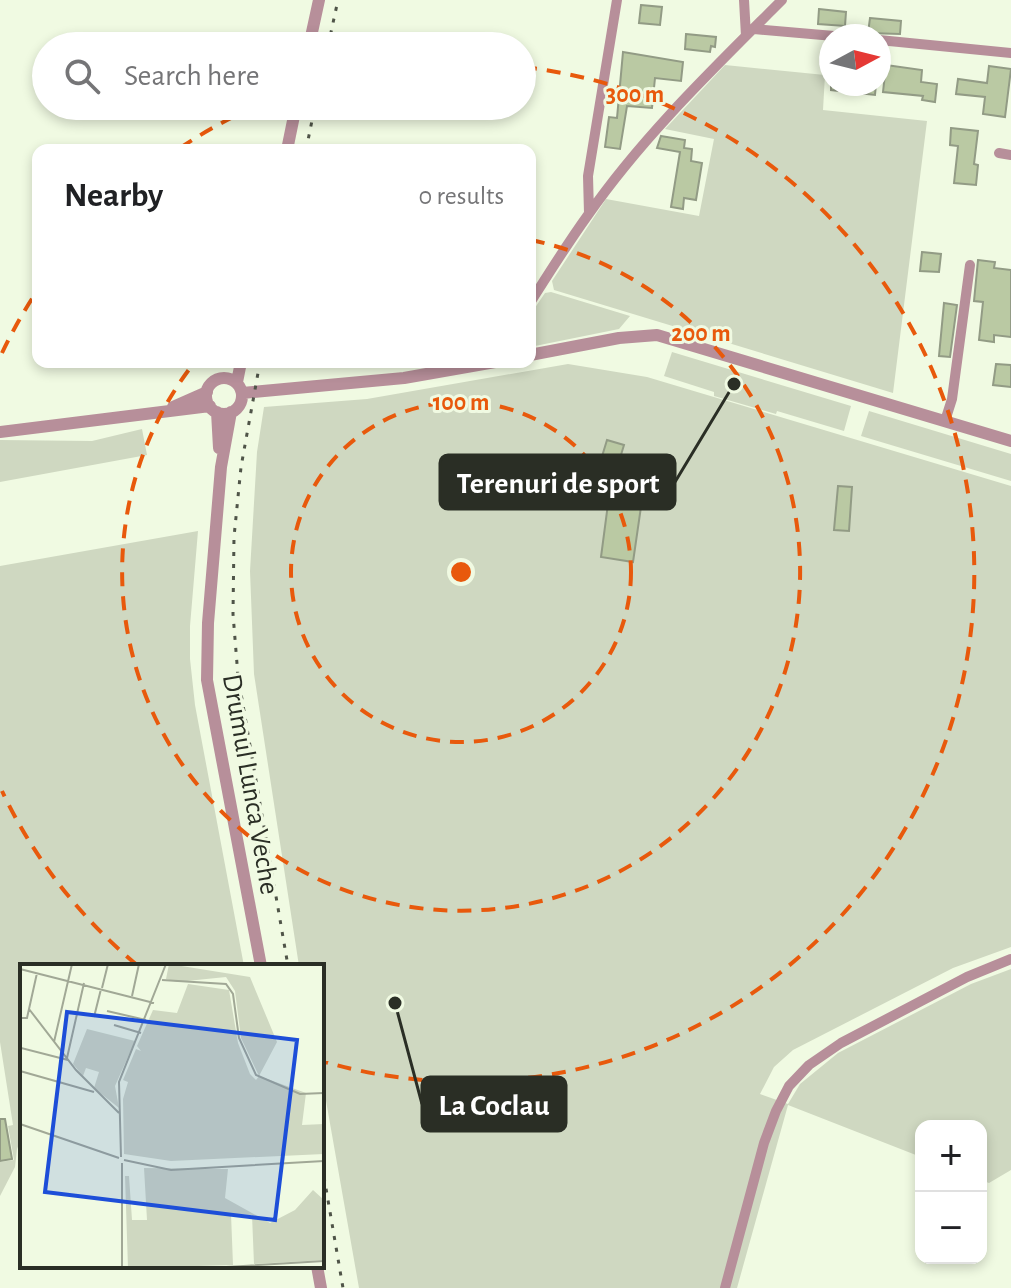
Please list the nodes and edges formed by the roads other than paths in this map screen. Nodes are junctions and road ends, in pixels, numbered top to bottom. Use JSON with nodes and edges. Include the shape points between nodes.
{"nodes":[{"id":1,"x":319,"y":0,"type":"edge"},
{"id":2,"x":617,"y":0,"type":"edge"},
{"id":3,"x":744,"y":0,"type":"edge"},
{"id":4,"x":782,"y":0,"type":"edge"},
{"id":5,"x":312,"y":32,"type":"edge"},
{"id":6,"x":750,"y":32,"type":"junction"},
{"id":7,"x":819,"y":35,"type":"edge"},
{"id":8,"x":891,"y":41,"type":"edge"},
{"id":9,"x":1011,"y":53,"type":"edge"},
{"id":10,"x":293,"y":120,"type":"edge"},
{"id":11,"x":288,"y":144,"type":"edge"},
{"id":12,"x":589,"y":213,"type":"junction"},
{"id":13,"x":970,"y":265,"type":"dead end"},
{"id":14,"x":536,"y":294,"type":"edge"},
{"id":15,"x":536,"y":354,"type":"edge"},
{"id":16,"x":226,"y":368,"type":"edge"},
{"id":17,"x":241,"y":368,"type":"edge"},
{"id":18,"x":453,"y":368,"type":"edge"},
{"id":19,"x":222,"y":378,"type":"junction"},
{"id":20,"x":240,"y":388,"type":"junction"},
{"id":21,"x":207,"y":392,"type":"junction"},
{"id":22,"x":213,"y":409,"type":"junction"},
{"id":23,"x":164,"y":411,"type":"junction"},
{"id":24,"x":231,"y":412,"type":"junction"},
{"id":25,"x":945,"y":421,"type":"junction"},
{"id":26,"x":0,"y":432,"type":"edge"},
{"id":27,"x":1011,"y":441,"type":"edge"},
{"id":28,"x":221,"y":467,"type":"junction"},
{"id":29,"x":1011,"y":959,"type":"edge"},
{"id":30,"x":261,"y":964,"type":"edge"},
{"id":31,"x":317,"y":1268,"type":"edge"},
{"id":32,"x":321,"y":1288,"type":"edge"},
{"id":33,"x":725,"y":1288,"type":"edge"}],
"edges":[{"from":1,"to":5,"type":"street"},
{"from":2,"to":12,"type":"street","via":[[588,176]]},
{"from":3,"to":6,"type":"street"},
{"from":4,"to":6,"type":"street"},
{"from":6,"to":7,"type":"street"},
{"from":6,"to":12,"type":"street"},
{"from":8,"to":9,"type":"street"},
{"from":10,"to":11,"type":"street"},
{"from":12,"to":14,"type":"street"},
{"from":13,"to":25,"type":"street"},
{"from":15,"to":25,"type":"street","via":[[657,335]]},
{"from":16,"to":19,"type":"street"},
{"from":17,"to":20,"type":"street"},
{"from":18,"to":20,"type":"street","via":[[373,382]]},
{"from":19,"to":20,"type":"street"},
{"from":19,"to":21,"type":"street"},
{"from":20,"to":24,"type":"street","via":[[240,405]]},
{"from":21,"to":22,"type":"street"},
{"from":21,"to":23,"type":"street"},
{"from":22,"to":23,"type":"street"},
{"from":22,"to":24,"type":"street"},
{"from":22,"to":28,"type":"street","name":"Drumul Lunca Veche"},
{"from":23,"to":26,"type":"street"},
{"from":24,"to":28,"type":"street","name":"Drumul Lunca Veche"},
{"from":25,"to":27,"type":"street"},
{"from":28,"to":30,"type":"street","name":"Drumul Lunca Veche","via":[[207,680]]},
{"from":29,"to":33,"type":"street","via":[[841,1043],[789,1086],[764,1143]]},
{"from":31,"to":32,"type":"street"}]}
